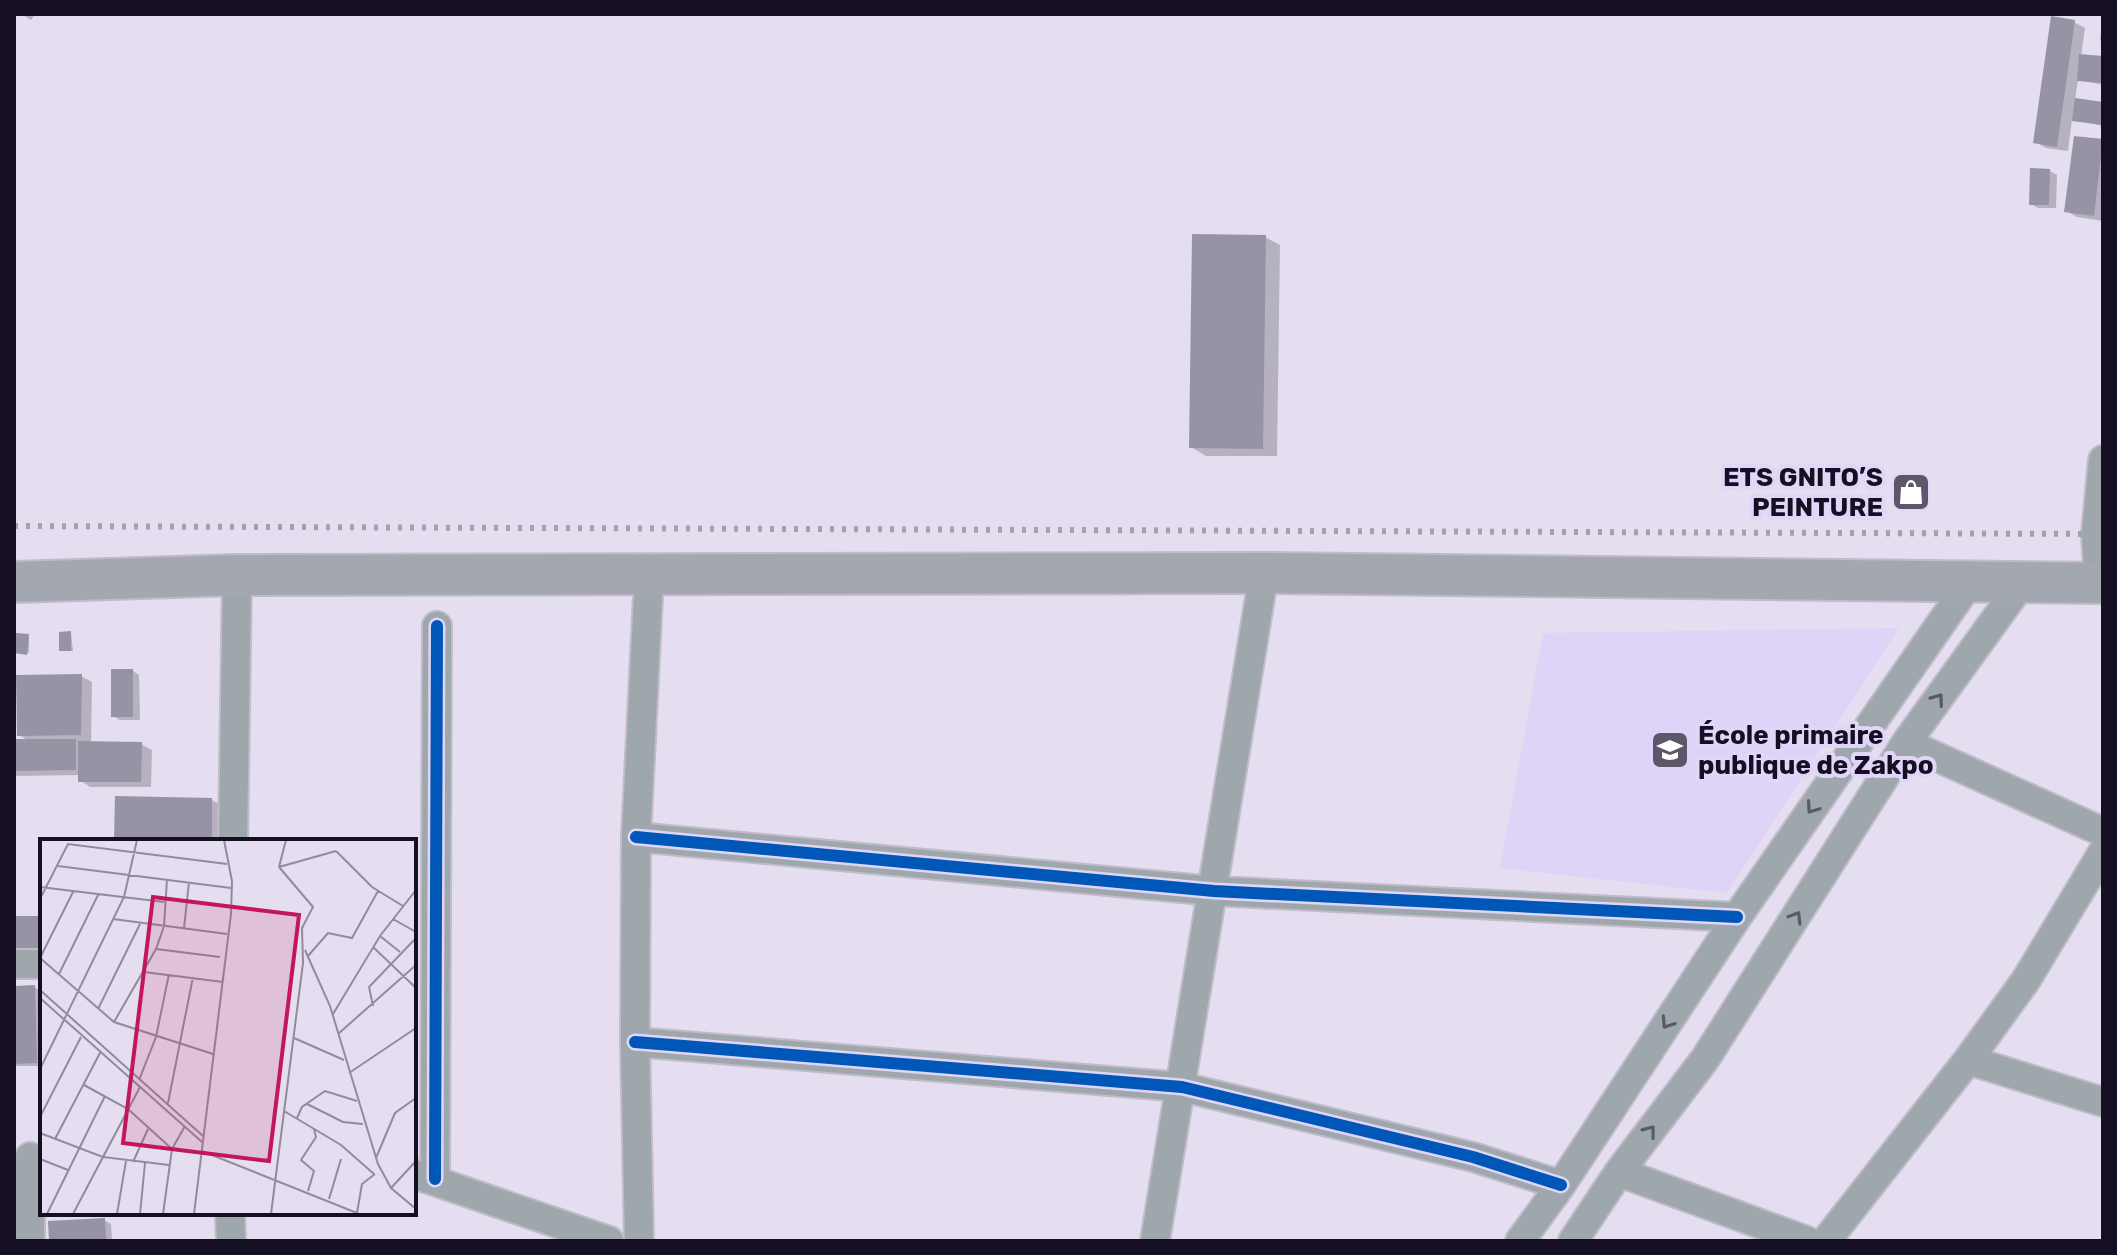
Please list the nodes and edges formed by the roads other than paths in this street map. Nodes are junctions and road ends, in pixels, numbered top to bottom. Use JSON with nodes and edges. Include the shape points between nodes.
{"nodes":[{"id":1,"x":2103,"y":460,"type":"edge"},
{"id":2,"x":1264,"y":573,"type":"junction"},
{"id":3,"x":237,"y":575,"type":"junction"},
{"id":4,"x":649,"y":576,"type":"junction"},
{"id":5,"x":2024,"y":580,"type":"junction"},
{"id":6,"x":14,"y":582,"type":"edge"},
{"id":7,"x":1969,"y":583,"type":"junction"},
{"id":8,"x":2101,"y":583,"type":"edge"},
{"id":9,"x":437,"y":626,"type":"dead end"},
{"id":10,"x":1906,"y":743,"type":"junction"},
{"id":11,"x":2103,"y":832,"type":"edge"},
{"id":12,"x":636,"y":837,"type":"junction"},
{"id":13,"x":233,"y":839,"type":"edge"},
{"id":14,"x":2103,"y":852,"type":"edge"},
{"id":15,"x":1214,"y":891,"type":"junction"},
{"id":16,"x":1737,"y":917,"type":"junction"},
{"id":17,"x":14,"y":964,"type":"edge"},
{"id":18,"x":40,"y":964,"type":"edge"},
{"id":19,"x":635,"y":1042,"type":"junction"},
{"id":20,"x":1968,"y":1060,"type":"junction"},
{"id":21,"x":1182,"y":1087,"type":"junction"},
{"id":22,"x":2103,"y":1102,"type":"edge"},
{"id":23,"x":29,"y":1157,"type":"edge"},
{"id":24,"x":1619,"y":1172,"type":"junction"},
{"id":25,"x":425,"y":1176,"type":"edge"},
{"id":26,"x":1561,"y":1185,"type":"junction"},
{"id":27,"x":230,"y":1215,"type":"edge"},
{"id":28,"x":30,"y":1241,"type":"edge"},
{"id":29,"x":231,"y":1241,"type":"edge"},
{"id":30,"x":609,"y":1241,"type":"edge"},
{"id":31,"x":639,"y":1241,"type":"edge"},
{"id":32,"x":1155,"y":1241,"type":"edge"},
{"id":33,"x":1520,"y":1241,"type":"edge"},
{"id":34,"x":1573,"y":1241,"type":"edge"},
{"id":35,"x":1807,"y":1241,"type":"edge"},
{"id":36,"x":1826,"y":1241,"type":"edge"}],
"edges":[{"from":1,"to":8,"type":"street","via":[[2096,534]]},
{"from":2,"to":4,"type":"highway"},
{"from":2,"to":7,"type":"highway"},
{"from":2,"to":15,"type":"street"},
{"from":3,"to":4,"type":"highway"},
{"from":3,"to":6,"type":"highway"},
{"from":3,"to":13,"type":"street"},
{"from":4,"to":12,"type":"street"},
{"from":5,"to":7,"type":"highway"},
{"from":5,"to":8,"type":"highway"},
{"from":10,"to":5,"type":"street","one_way":true},
{"from":7,"to":16,"type":"street","one_way":true},
{"from":9,"to":25,"type":"street"},
{"from":10,"to":11,"type":"street"},
{"from":24,"to":10,"type":"street","one_way":true,"via":[[1705,1059]]},
{"from":12,"to":15,"type":"street"},
{"from":12,"to":19,"type":"street"},
{"from":14,"to":20,"type":"street","via":[[2026,980]]},
{"from":15,"to":16,"type":"street"},
{"from":15,"to":21,"type":"street"},
{"from":16,"to":26,"type":"street","one_way":true},
{"from":17,"to":18,"type":"street"},
{"from":19,"to":21,"type":"street"},
{"from":19,"to":31,"type":"street"},
{"from":20,"to":22,"type":"street"},
{"from":20,"to":36,"type":"street"},
{"from":21,"to":26,"type":"street","via":[[1473,1157]]},
{"from":21,"to":32,"type":"street"},
{"from":23,"to":28,"type":"street"},
{"from":24,"to":34,"type":"street"},
{"from":24,"to":35,"type":"street"},
{"from":25,"to":30,"type":"street"},
{"from":26,"to":33,"type":"street"},
{"from":27,"to":29,"type":"street"}]}
